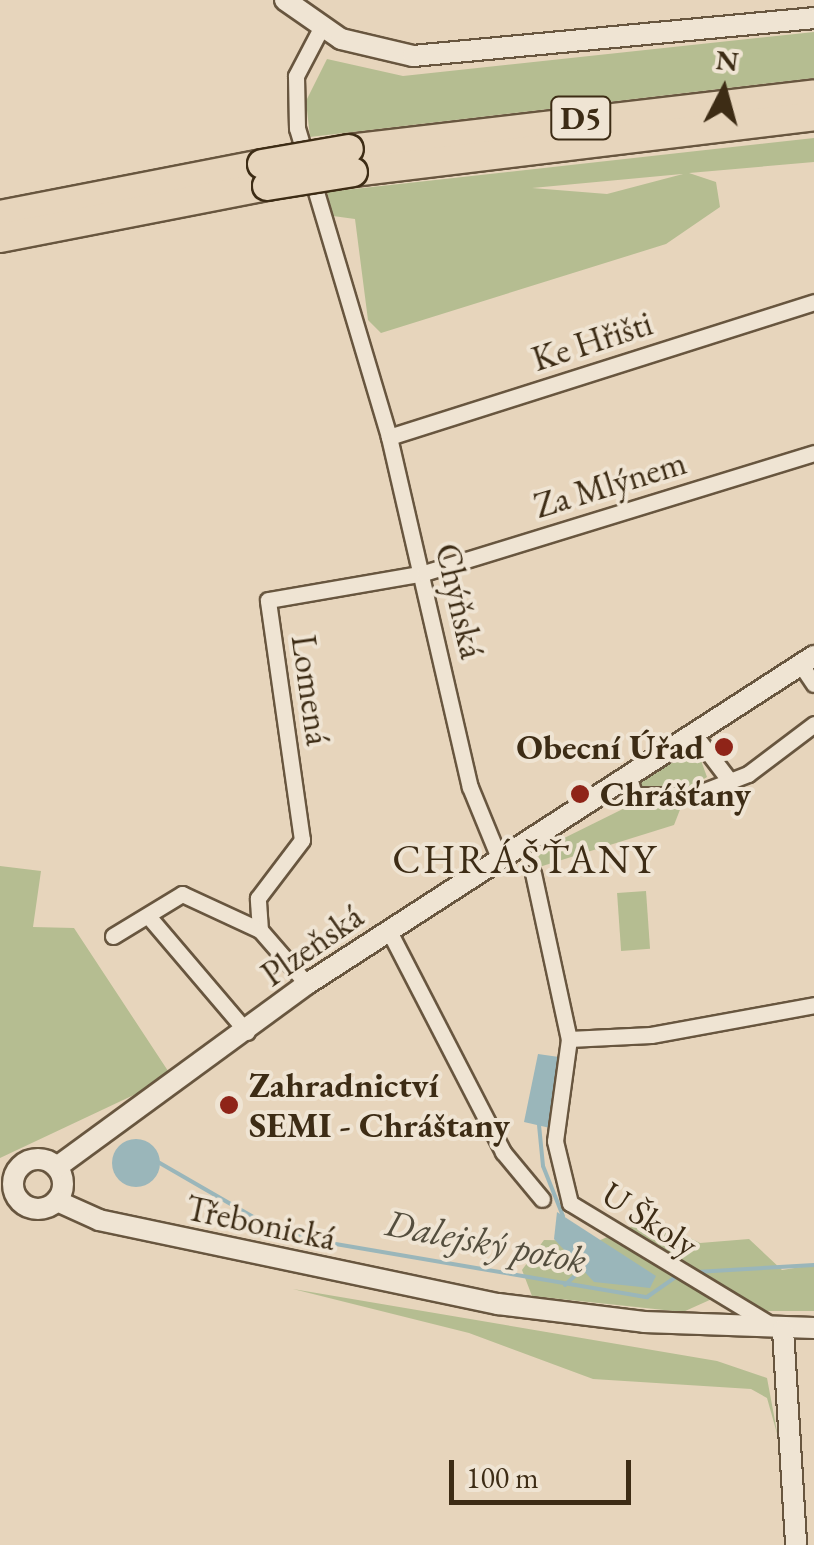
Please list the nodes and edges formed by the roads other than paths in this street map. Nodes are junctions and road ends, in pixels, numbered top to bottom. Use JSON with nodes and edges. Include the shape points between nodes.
{"nodes":[{"id":1,"x":285,"y":0,"type":"edge"},
{"id":2,"x":814,"y":18,"type":"edge"},
{"id":3,"x":320,"y":30,"type":"junction"},
{"id":4,"x":814,"y":94,"type":"edge"},
{"id":5,"x":814,"y":116,"type":"edge"},
{"id":6,"x":351,"y":160,"type":"junction"},
{"id":7,"x":265,"y":175,"type":"junction"},
{"id":8,"x":0,"y":215,"type":"edge"},
{"id":9,"x":0,"y":238,"type":"edge"},
{"id":10,"x":813,"y":296,"type":"edge"},
{"id":11,"x":388,"y":436,"type":"junction"},
{"id":12,"x":814,"y":453,"type":"edge"},
{"id":13,"x":424,"y":573,"type":"junction"},
{"id":14,"x":808,"y":661,"type":"edge"},
{"id":15,"x":814,"y":684,"type":"edge"},
{"id":16,"x":814,"y":724,"type":"edge"},
{"id":17,"x":694,"y":734,"type":"junction"},
{"id":18,"x":630,"y":777,"type":"junction"},
{"id":19,"x":729,"y":780,"type":"junction"},
{"id":20,"x":500,"y":860,"type":"junction"},
{"id":21,"x":533,"y":873,"type":"dead end"},
{"id":22,"x":149,"y":916,"type":"junction"},
{"id":23,"x":260,"y":930,"type":"junction"},
{"id":24,"x":389,"y":930,"type":"junction"},
{"id":25,"x":113,"y":936,"type":"dead end"},
{"id":26,"x":306,"y":984,"type":"junction"},
{"id":27,"x":813,"y":1002,"type":"edge"},
{"id":28,"x":247,"y":1032,"type":"junction"},
{"id":29,"x":569,"y":1040,"type":"junction"},
{"id":30,"x":57,"y":1168,"type":"junction"},
{"id":31,"x":6,"y":1190,"type":"edge"},
{"id":32,"x":542,"y":1199,"type":"dead end"},
{"id":33,"x":57,"y":1201,"type":"junction"},
{"id":34,"x":814,"y":1328,"type":"edge"},
{"id":35,"x":783,"y":1330,"type":"junction"},
{"id":36,"x":796,"y":1545,"type":"edge"}],
"edges":[{"from":1,"to":3,"type":"street"},
{"from":2,"to":3,"type":"street","via":[[445,56],[386,54]]},
{"from":3,"to":11,"type":"street","name":"Chýňská","via":[[296,76],[298,128]]},
{"from":4,"to":6,"type":"highway","number":"D5"},
{"from":5,"to":6,"type":"highway","number":"D5"},
{"from":6,"to":7,"type":"highway","number":"D5","bridge":true},
{"from":7,"to":8,"type":"highway","number":"D5"},
{"from":7,"to":9,"type":"highway","number":"D5"},
{"from":10,"to":11,"type":"street","name":"Ke Hřišti"},
{"from":11,"to":13,"type":"street","name":"Chýňská"},
{"from":12,"to":13,"type":"street","name":"Za Mlýnem"},
{"from":13,"to":20,"type":"street","name":"Chýňská","via":[[470,787]]},
{"from":13,"to":23,"type":"street","name":"Lomená","via":[[268,600],[302,840],[258,898]]},
{"from":14,"to":15,"type":"street"},
{"from":14,"to":17,"type":"street","name":"Plzeňská"},
{"from":16,"to":19,"type":"street"},
{"from":17,"to":18,"type":"street","name":"Plzeňská"},
{"from":17,"to":19,"type":"street"},
{"from":18,"to":19,"type":"street","via":[[634,795],[694,795]]},
{"from":18,"to":20,"type":"street","name":"Plzeňská"},
{"from":20,"to":24,"type":"street","name":"Plzeňská"},
{"from":21,"to":29,"type":"street","name":"U Školy"},
{"from":22,"to":23,"type":"street","via":[[182,894]]},
{"from":22,"to":25,"type":"street"},
{"from":22,"to":28,"type":"street"},
{"from":23,"to":26,"type":"street"},
{"from":24,"to":26,"type":"street","name":"Plzeňská"},
{"from":24,"to":32,"type":"street","via":[[503,1152]]},
{"from":26,"to":28,"type":"street","name":"Plzeňská"},
{"from":27,"to":29,"type":"street","via":[[651,1036]]},
{"from":28,"to":30,"type":"street","name":"Plzeňská"},
{"from":29,"to":35,"type":"street","name":"U Školy","via":[[555,1142],[570,1202],[682,1276]]},
{"from":30,"to":31,"type":"street","name":"Plzeňská","via":[[28,1161]]},
{"from":30,"to":33,"type":"street"},
{"from":31,"to":33,"type":"street","name":"Plzeňská","via":[[35,1210]]},
{"from":33,"to":35,"type":"street","name":"Třebonická","via":[[99,1220],[498,1304]]},
{"from":34,"to":35,"type":"street","name":"Třebonická"},
{"from":35,"to":36,"type":"street"}]}
